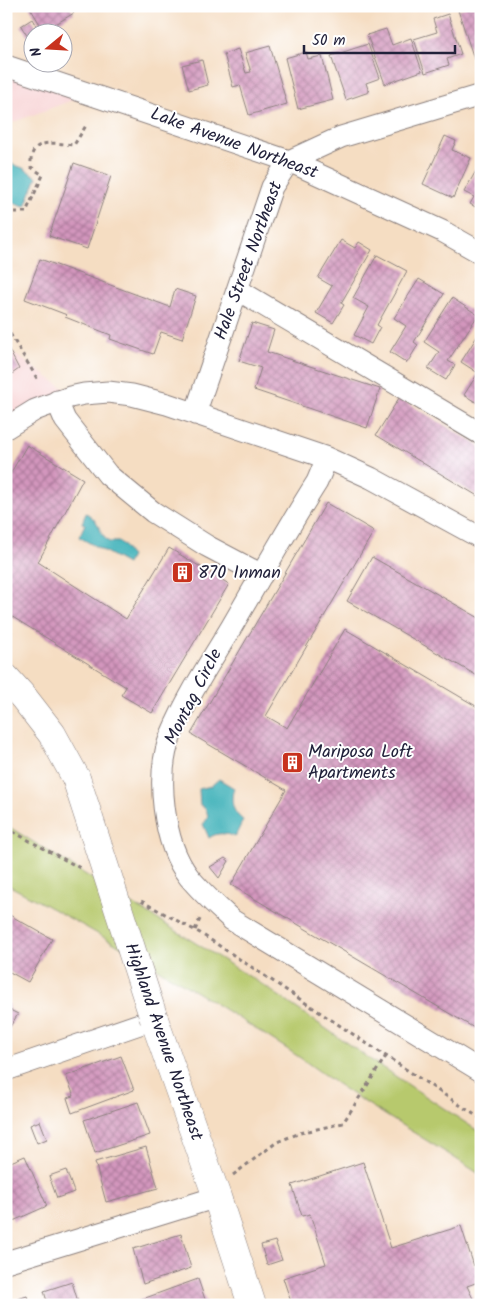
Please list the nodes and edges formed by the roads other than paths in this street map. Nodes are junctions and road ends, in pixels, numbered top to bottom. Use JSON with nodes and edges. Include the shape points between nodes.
{"nodes":[{"id":1,"x":6,"y":66,"type":"edge"},
{"id":2,"x":481,"y":95,"type":"edge"},
{"id":3,"x":289,"y":160,"type":"junction"},
{"id":4,"x":481,"y":253,"type":"edge"},
{"id":5,"x":238,"y":290,"type":"junction"},
{"id":6,"x":57,"y":401,"type":"junction"},
{"id":7,"x":195,"y":414,"type":"junction"},
{"id":8,"x":6,"y":428,"type":"edge"},
{"id":9,"x":481,"y":434,"type":"edge"},
{"id":10,"x":327,"y":458,"type":"junction"},
{"id":11,"x":481,"y":538,"type":"edge"},
{"id":12,"x":262,"y":575,"type":"junction"},
{"id":13,"x":6,"y":678,"type":"edge"},
{"id":14,"x":154,"y":1019,"type":"junction"},
{"id":15,"x":6,"y":1070,"type":"edge"},
{"id":16,"x":481,"y":1071,"type":"edge"},
{"id":17,"x":222,"y":1187,"type":"junction"},
{"id":18,"x":6,"y":1262,"type":"edge"},
{"id":19,"x":252,"y":1305,"type":"edge"}],
"edges":[{"from":1,"to":3,"type":"street","name":"Lake Avenue Northeast"},
{"from":2,"to":3,"type":"street","name":"Hale Street Northeast","via":[[341,137]]},
{"from":3,"to":4,"type":"street","name":"Lake Avenue Northeast","via":[[442,231]]},
{"from":3,"to":5,"type":"street","name":"Hale Street Northeast","via":[[272,187]]},
{"from":5,"to":7,"type":"street","name":"Hale Street Northeast"},
{"from":5,"to":9,"type":"street"},
{"from":6,"to":7,"type":"street","via":[[84,394],[114,392]]},
{"from":6,"to":8,"type":"street"},
{"from":6,"to":12,"type":"street","via":[[64,420],[108,475],[153,512]]},
{"from":7,"to":10,"type":"street"},
{"from":10,"to":11,"type":"street","via":[[371,478]]},
{"from":10,"to":12,"type":"street","name":"Montag Circle","via":[[317,482]]},
{"from":12,"to":16,"type":"street","name":"Montag Circle","via":[[170,736],[162,773],[163,800],[176,854],[188,876],[232,920]]},
{"from":13,"to":14,"type":"main road","name":"Highland Avenue Northeast","bridge":true,"via":[[52,734],[76,778]]},
{"from":14,"to":15,"type":"street"},
{"from":14,"to":17,"type":"main road","name":"Highland Avenue Northeast"},
{"from":17,"to":18,"type":"street"},
{"from":17,"to":19,"type":"main road","name":"Highland Avenue Northeast"}]}
